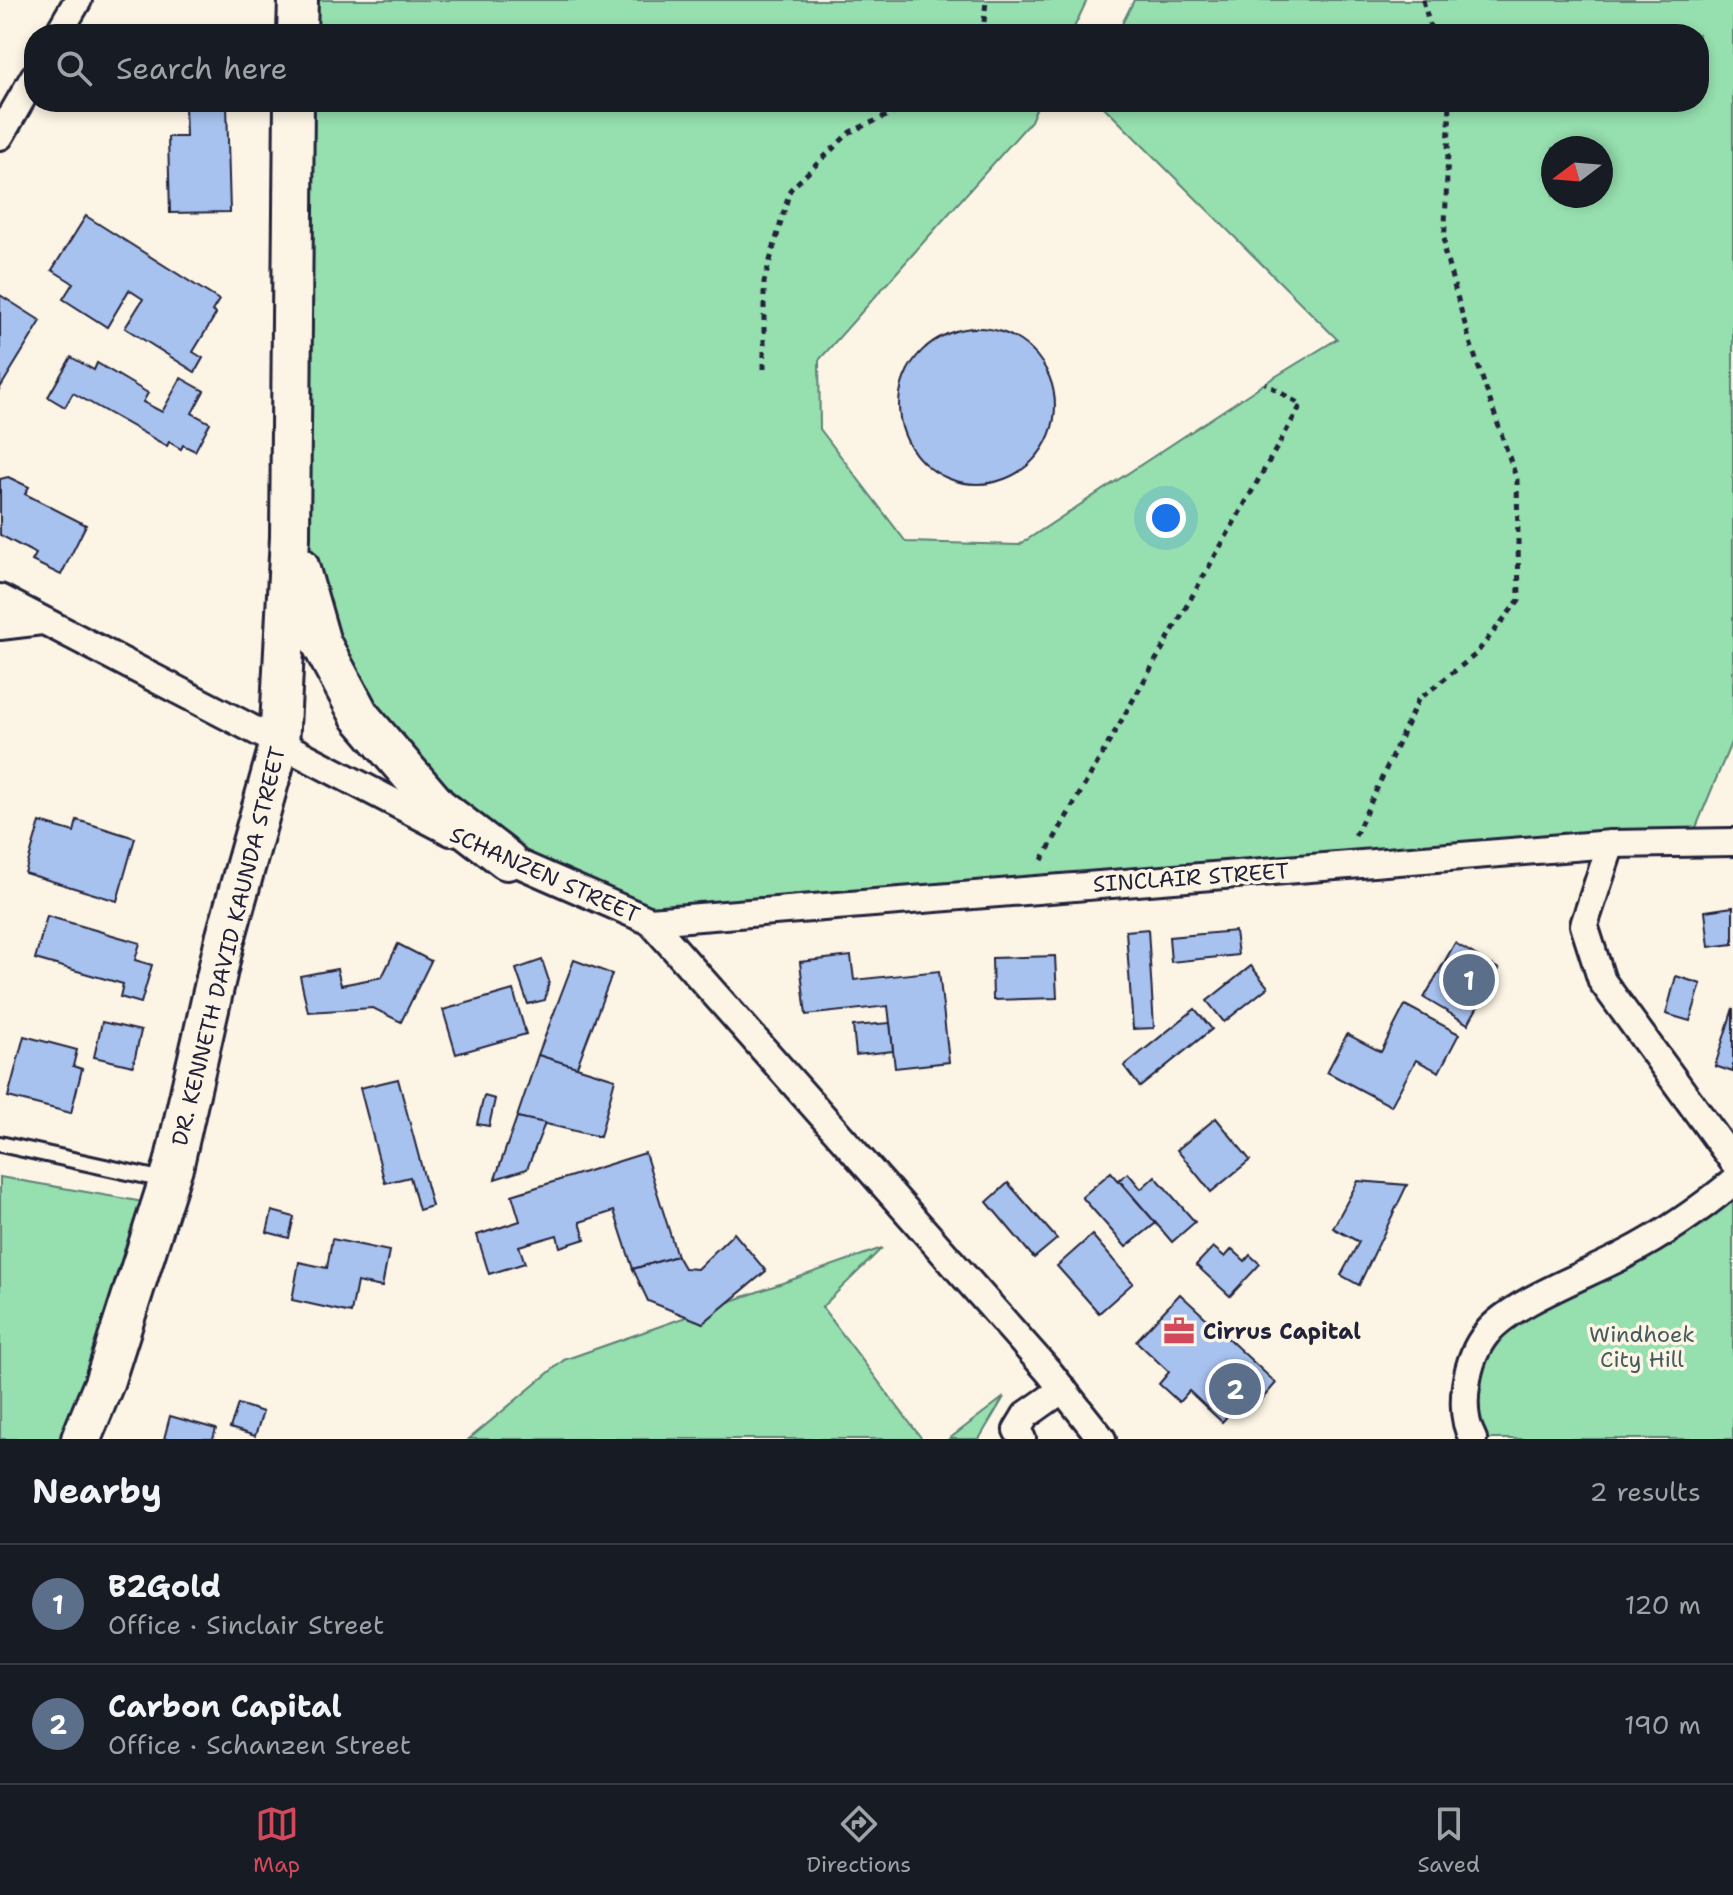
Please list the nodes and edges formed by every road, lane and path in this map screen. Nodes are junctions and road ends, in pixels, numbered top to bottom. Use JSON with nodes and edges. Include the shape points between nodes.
{"nodes":[{"id":1,"x":78,"y":0,"type":"edge"},
{"id":2,"x":298,"y":0,"type":"edge"},
{"id":3,"x":986,"y":0,"type":"edge"},
{"id":4,"x":1423,"y":0,"type":"edge"},
{"id":5,"x":64,"y":24,"type":"edge"},
{"id":6,"x":297,"y":24,"type":"edge"},
{"id":7,"x":984,"y":24,"type":"edge"},
{"id":8,"x":1429,"y":24,"type":"edge"},
{"id":9,"x":24,"y":94,"type":"edge"},
{"id":10,"x":294,"y":112,"type":"edge"},
{"id":11,"x":895,"y":112,"type":"edge"},
{"id":12,"x":1450,"y":112,"type":"edge"},
{"id":13,"x":0,"y":136,"type":"edge"},
{"id":14,"x":764,"y":369,"type":"dead end"},
{"id":15,"x":1265,"y":383,"type":"dead end"},
{"id":16,"x":290,"y":537,"type":"junction"},
{"id":17,"x":0,"y":598,"type":"edge"},
{"id":18,"x":42,"y":621,"type":"junction"},
{"id":19,"x":0,"y":626,"type":"edge"},
{"id":20,"x":279,"y":746,"type":"junction"},
{"id":21,"x":1733,"y":842,"type":"edge"},
{"id":22,"x":1611,"y":844,"type":"junction"},
{"id":23,"x":507,"y":860,"type":"junction"},
{"id":24,"x":1342,"y":866,"type":"junction"},
{"id":25,"x":1026,"y":889,"type":"junction"},
{"id":26,"x":650,"y":921,"type":"junction"},
{"id":27,"x":0,"y":1144,"type":"edge"},
{"id":28,"x":1733,"y":1161,"type":"edge"},
{"id":29,"x":169,"y":1181,"type":"junction"},
{"id":30,"x":1733,"y":1182,"type":"edge"},
{"id":31,"x":1063,"y":1389,"type":"junction"},
{"id":32,"x":81,"y":1439,"type":"edge"},
{"id":33,"x":1022,"y":1439,"type":"edge"},
{"id":34,"x":1102,"y":1439,"type":"edge"},
{"id":35,"x":1473,"y":1439,"type":"edge"}],
"edges":[{"from":1,"to":5,"type":"street"},
{"from":2,"to":6,"type":"street"},
{"from":3,"to":7,"type":"path"},
{"from":4,"to":8,"type":"path"},
{"from":9,"to":13,"type":"street"},
{"from":10,"to":16,"type":"street","name":"DR. KENNETH DAVID KAUNDA STREET"},
{"from":11,"to":14,"type":"path","via":[[850,132],[790,190],[764,282]]},
{"from":12,"to":24,"type":"path","via":[[1444,250],[1517,480],[1519,600],[1475,655],[1418,700]]},
{"from":15,"to":25,"type":"path","via":[[1301,405]]},
{"from":16,"to":20,"type":"street","name":"DR. KENNETH DAVID KAUNDA STREET"},
{"from":16,"to":23,"type":"street","via":[[321,643],[360,716],[438,807]]},
{"from":17,"to":18,"type":"street","name":"SCHANZEN STREET"},
{"from":18,"to":19,"type":"street"},
{"from":18,"to":20,"type":"street","name":"SCHANZEN STREET"},
{"from":20,"to":23,"type":"street","name":"SCHANZEN STREET"},
{"from":20,"to":29,"type":"street","name":"DR. KENNETH DAVID KAUNDA STREET","via":[[224,943]]},
{"from":21,"to":22,"type":"street","name":"SINCLAIR STREET"},
{"from":22,"to":24,"type":"street","name":"SINCLAIR STREET"},
{"from":22,"to":28,"type":"street","via":[[1584,925],[1602,981]]},
{"from":23,"to":26,"type":"street","name":"SCHANZEN STREET"},
{"from":24,"to":25,"type":"street","name":"SINCLAIR STREET"},
{"from":25,"to":26,"type":"street","name":"SINCLAIR STREET"},
{"from":26,"to":31,"type":"street","name":"SCHANZEN STREET"},
{"from":27,"to":29,"type":"lane"},
{"from":29,"to":32,"type":"street","name":"DR. KENNETH DAVID KAUNDA STREET"},
{"from":30,"to":35,"type":"street","via":[[1693,1215],[1507,1315],[1486,1334],[1466,1393]]},
{"from":31,"to":33,"type":"street","via":[[1026,1415],[1017,1430]]},
{"from":31,"to":34,"type":"street","name":"SCHANZEN STREET"}]}
